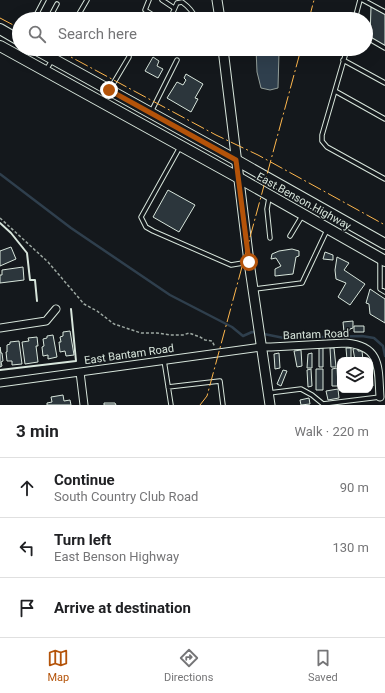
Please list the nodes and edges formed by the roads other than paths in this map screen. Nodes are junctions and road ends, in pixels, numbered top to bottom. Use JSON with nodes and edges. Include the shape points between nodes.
{"nodes":[{"id":1,"x":44,"y":0,"type":"edge"},
{"id":2,"x":87,"y":0,"type":"edge"},
{"id":3,"x":149,"y":0,"type":"edge"},
{"id":4,"x":162,"y":0,"type":"edge"},
{"id":5,"x":218,"y":0,"type":"edge"},
{"id":6,"x":360,"y":0,"type":"edge"},
{"id":7,"x":363,"y":0,"type":"edge"},
{"id":8,"x":58,"y":4,"type":"dead end"},
{"id":9,"x":174,"y":8,"type":"junction"},
{"id":10,"x":38,"y":12,"type":"edge"},
{"id":11,"x":53,"y":12,"type":"edge"},
{"id":12,"x":80,"y":12,"type":"edge"},
{"id":13,"x":148,"y":12,"type":"edge"},
{"id":14,"x":173,"y":12,"type":"edge"},
{"id":15,"x":193,"y":12,"type":"edge"},
{"id":16,"x":219,"y":12,"type":"edge"},
{"id":17,"x":357,"y":12,"type":"edge"},
{"id":18,"x":385,"y":12,"type":"edge"},
{"id":19,"x":0,"y":29,"type":"edge"},
{"id":20,"x":12,"y":36,"type":"edge"},
{"id":21,"x":373,"y":41,"type":"edge"},
{"id":22,"x":0,"y":46,"type":"edge"},
{"id":23,"x":385,"y":48,"type":"edge"},
{"id":24,"x":12,"y":53,"type":"edge"},
{"id":25,"x":18,"y":56,"type":"edge"},
{"id":26,"x":47,"y":56,"type":"edge"},
{"id":27,"x":54,"y":56,"type":"edge"},
{"id":28,"x":224,"y":56,"type":"edge"},
{"id":29,"x":344,"y":56,"type":"edge"},
{"id":30,"x":128,"y":57,"type":"dead end"},
{"id":31,"x":52,"y":59,"type":"junction"},
{"id":32,"x":177,"y":60,"type":"dead end"},
{"id":33,"x":343,"y":60,"type":"junction"},
{"id":34,"x":45,"y":71,"type":"junction"},
{"id":35,"x":385,"y":83,"type":"edge"},
{"id":36,"x":109,"y":90,"type":"junction"},
{"id":37,"x":335,"y":91,"type":"junction"},
{"id":38,"x":150,"y":113,"type":"junction"},
{"id":39,"x":385,"y":119,"type":"edge"},
{"id":40,"x":181,"y":146,"type":"junction"},
{"id":41,"x":236,"y":160,"type":"junction"},
{"id":42,"x":239,"y":178,"type":"junction"},
{"id":43,"x":385,"y":179,"type":"edge"},
{"id":44,"x":270,"y":196,"type":"junction"},
{"id":45,"x":303,"y":214,"type":"junction"},
{"id":46,"x":328,"y":229,"type":"junction"},
{"id":47,"x":290,"y":236,"type":"dead end"},
{"id":48,"x":270,"y":238,"type":"dead end"},
{"id":49,"x":385,"y":244,"type":"edge"},
{"id":50,"x":382,"y":259,"type":"edge"},
{"id":51,"x":249,"y":262,"type":"junction"},
{"id":52,"x":254,"y":289,"type":"junction"},
{"id":53,"x":385,"y":292,"type":"edge"},
{"id":54,"x":56,"y":309,"type":"dead end"},
{"id":55,"x":0,"y":328,"type":"edge"},
{"id":56,"x":261,"y":347,"type":"junction"},
{"id":57,"x":164,"y":360,"type":"junction"},
{"id":58,"x":80,"y":372,"type":"junction"},
{"id":59,"x":0,"y":383,"type":"edge"},
{"id":60,"x":168,"y":387,"type":"junction"},
{"id":61,"x":268,"y":393,"type":"junction"},
{"id":62,"x":380,"y":397,"type":"joint"},
{"id":63,"x":84,"y":405,"type":"edge"},
{"id":64,"x":171,"y":405,"type":"edge"},
{"id":65,"x":223,"y":405,"type":"edge"},
{"id":66,"x":270,"y":405,"type":"edge"}],
"edges":[{"from":1,"to":10,"type":"lane"},
{"from":2,"to":12,"type":"lane"},
{"from":3,"to":13,"type":"lane","via":[[145,10]]},
{"from":4,"to":9,"type":"lane"},
{"from":5,"to":16,"type":"street"},
{"from":6,"to":17,"type":"lane"},
{"from":7,"to":18,"type":"lane"},
{"from":8,"to":11,"type":"lane"},
{"from":9,"to":14,"type":"lane"},
{"from":9,"to":15,"type":"lane","via":[[176,3],[182,2]]},
{"from":19,"to":20,"type":"main road"},
{"from":21,"to":23,"type":"lane"},
{"from":22,"to":24,"type":"main road","name":"East Benson Highway"},
{"from":25,"to":34,"type":"main road","name":"East Benson Highway"},
{"from":26,"to":31,"type":"main road","name":"East Benson Highway"},
{"from":27,"to":31,"type":"lane"},
{"from":28,"to":41,"type":"street"},
{"from":29,"to":33,"type":"lane"},
{"from":30,"to":36,"type":"lane"},
{"from":31,"to":34,"type":"lane"},
{"from":31,"to":36,"type":"main road","name":"East Benson Highway"},
{"from":32,"to":38,"type":"lane"},
{"from":33,"to":35,"type":"lane"},
{"from":33,"to":37,"type":"lane"},
{"from":34,"to":40,"type":"main road","name":"East Benson Highway"},
{"from":36,"to":38,"type":"main road","name":"East Benson Highway"},
{"from":37,"to":39,"type":"lane"},
{"from":37,"to":43,"type":"lane","via":[[322,141],[327,147]]},
{"from":38,"to":41,"type":"main road","name":"East Benson Highway"},
{"from":40,"to":42,"type":"main road","name":"East Benson Highway"},
{"from":40,"to":51,"type":"lane","via":[[141,217],[146,227],[231,265]]},
{"from":41,"to":42,"type":"street"},
{"from":41,"to":49,"type":"main road","name":"East Benson Highway"},
{"from":42,"to":44,"type":"main road","name":"East Benson Highway"},
{"from":42,"to":51,"type":"street"},
{"from":44,"to":45,"type":"main road","name":"East Benson Highway"},
{"from":44,"to":48,"type":"lane","via":[[267,209]]},
{"from":45,"to":46,"type":"main road","name":"East Benson Highway"},
{"from":45,"to":47,"type":"lane"},
{"from":46,"to":50,"type":"main road","name":"East Benson Highway"},
{"from":46,"to":52,"type":"lane","via":[[302,283]]},
{"from":50,"to":53,"type":"lane","via":[[380,289]]},
{"from":51,"to":52,"type":"street"},
{"from":52,"to":56,"type":"street"},
{"from":54,"to":55,"type":"street","via":[[46,321]]},
{"from":56,"to":57,"type":"street","name":"East Bantam Road"},
{"from":56,"to":61,"type":"street"},
{"from":56,"to":62,"type":"street","name":"Bantam Road","via":[[357,344],[375,357]]},
{"from":57,"to":58,"type":"street","name":"East Bantam Road"},
{"from":57,"to":60,"type":"lane"},
{"from":58,"to":59,"type":"street","name":"East Bantam Road"},
{"from":58,"to":63,"type":"street"},
{"from":60,"to":64,"type":"lane"},
{"from":60,"to":65,"type":"lane","via":[[220,381]]},
{"from":61,"to":62,"type":"lane","via":[[301,389],[323,404]]},
{"from":61,"to":66,"type":"street"}]}
